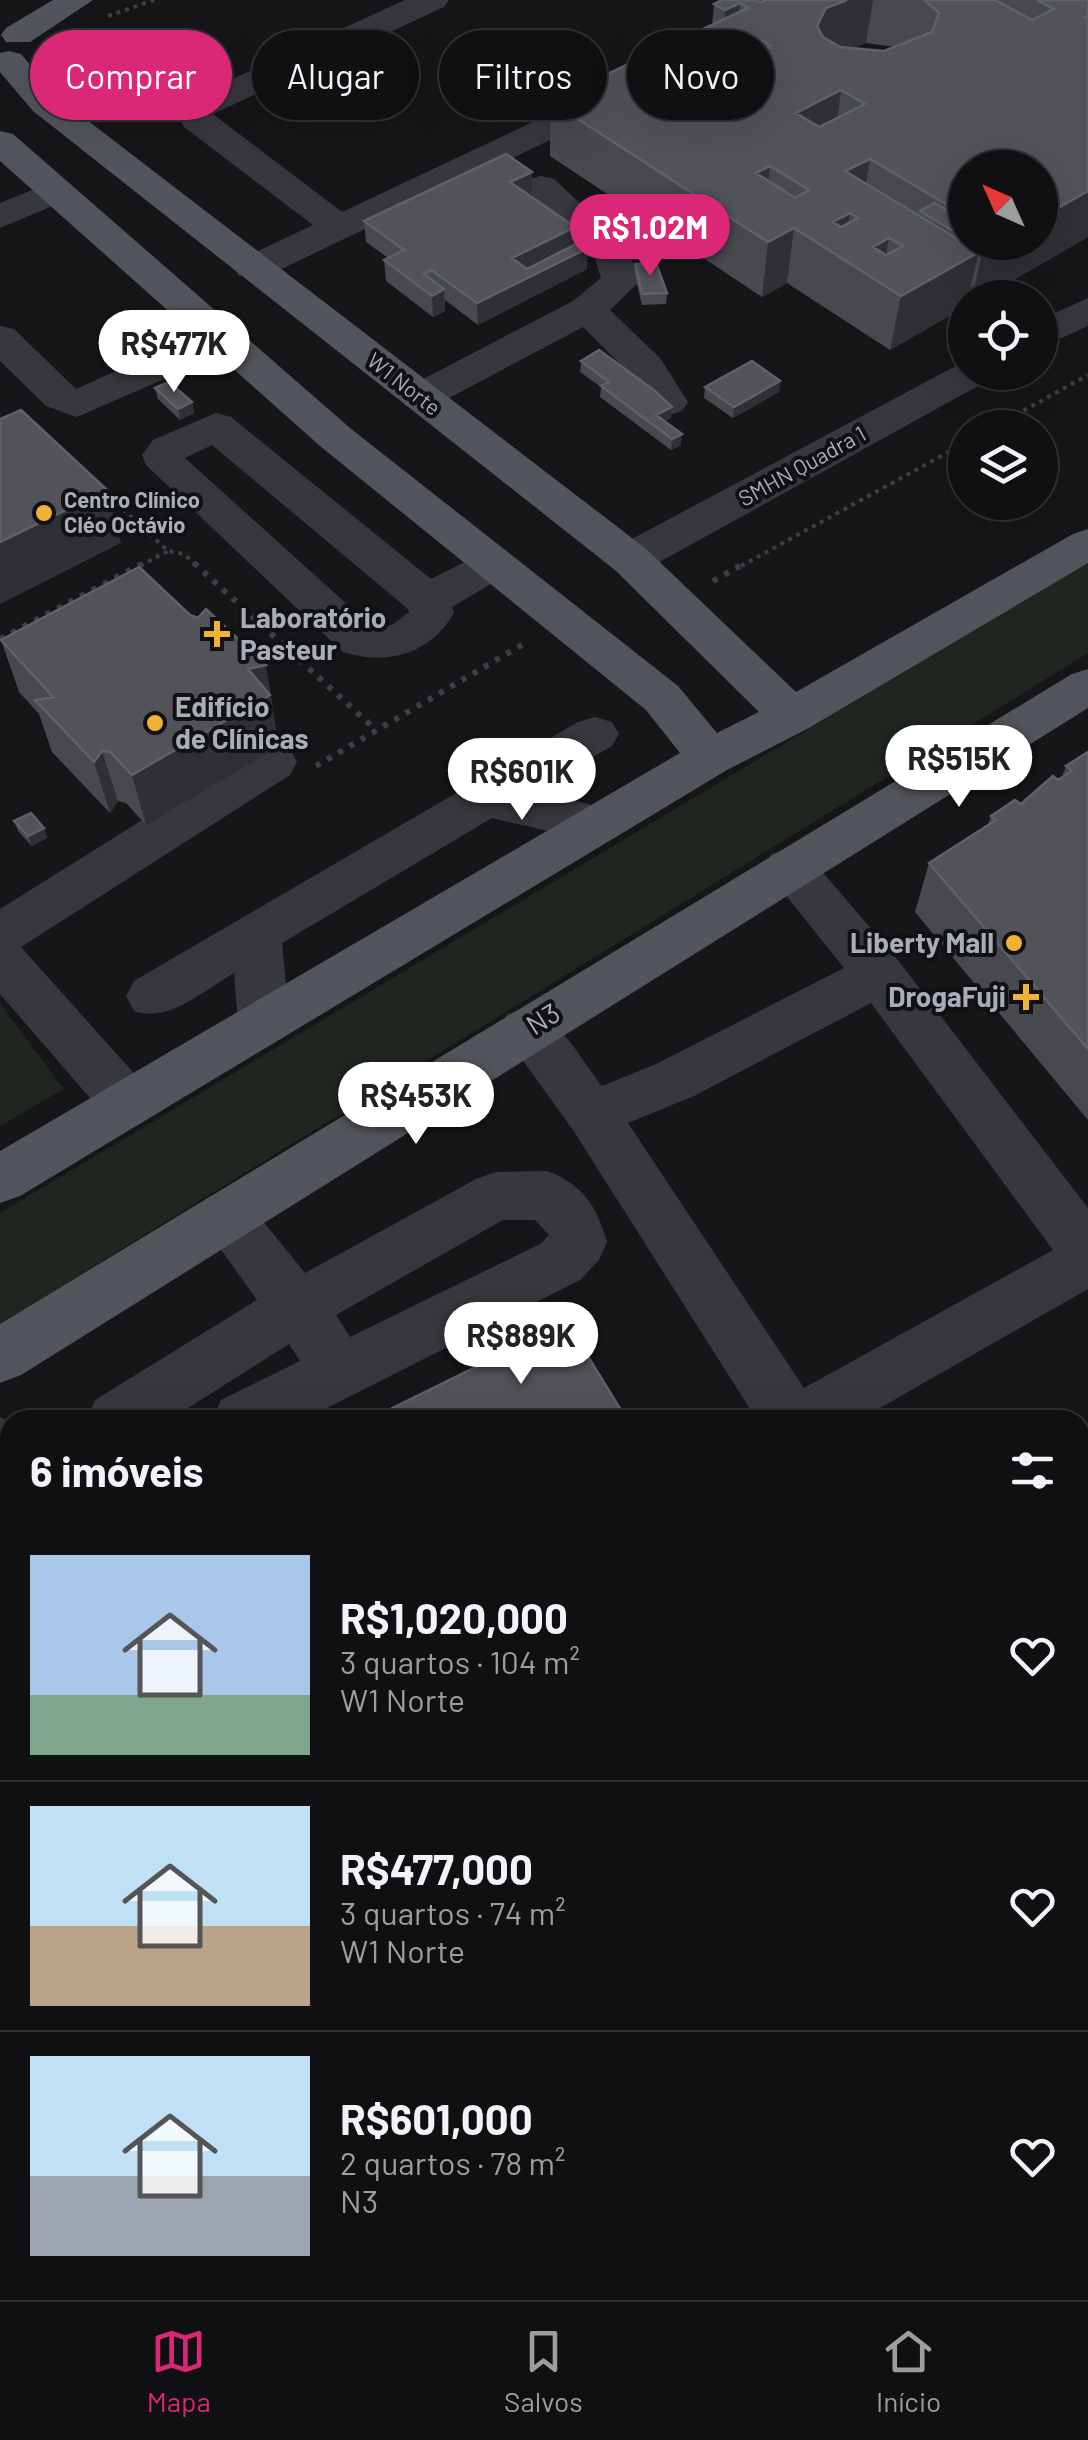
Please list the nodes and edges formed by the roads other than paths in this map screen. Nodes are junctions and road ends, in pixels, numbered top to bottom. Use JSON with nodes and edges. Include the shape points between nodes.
{"nodes":[{"id":1,"x":42,"y":0,"type":"edge"},
{"id":2,"x":76,"y":0,"type":"edge"},
{"id":3,"x":432,"y":0,"type":"edge"},
{"id":4,"x":5,"y":40,"type":"edge"},
{"id":5,"x":30,"y":79,"type":"edge"},
{"id":6,"x":627,"y":91,"type":"edge"},
{"id":7,"x":30,"y":109,"type":"edge"},
{"id":8,"x":0,"y":118,"type":"edge"},
{"id":9,"x":66,"y":120,"type":"edge"},
{"id":10,"x":0,"y":142,"type":"edge"},
{"id":11,"x":540,"y":188,"type":"dead end"},
{"id":12,"x":54,"y":192,"type":"junction"},
{"id":13,"x":0,"y":218,"type":"edge"},
{"id":14,"x":340,"y":228,"type":"junction"},
{"id":15,"x":253,"y":268,"type":"junction"},
{"id":16,"x":587,"y":309,"type":"junction"},
{"id":17,"x":1088,"y":310,"type":"edge"},
{"id":18,"x":1058,"y":326,"type":"edge"},
{"id":19,"x":0,"y":338,"type":"edge"},
{"id":20,"x":221,"y":339,"type":"junction"},
{"id":21,"x":948,"y":386,"type":"edge"},
{"id":22,"x":420,"y":397,"type":"junction"},
{"id":23,"x":668,"y":402,"type":"edge"},
{"id":24,"x":335,"y":437,"type":"junction"},
{"id":25,"x":270,"y":470,"type":"junction"},
{"id":26,"x":1088,"y":544,"type":"edge"},
{"id":27,"x":630,"y":559,"type":"junction"},
{"id":28,"x":492,"y":563,"type":"junction"},
{"id":29,"x":428,"y":601,"type":"junction"},
{"id":30,"x":726,"y":653,"type":"junction"},
{"id":31,"x":1088,"y":686,"type":"edge"},
{"id":32,"x":662,"y":698,"type":"junction"},
{"id":33,"x":792,"y":716,"type":"junction"},
{"id":34,"x":596,"y":734,"type":"dead end"},
{"id":35,"x":710,"y":758,"type":"junction"},
{"id":36,"x":274,"y":762,"type":"dead end"},
{"id":37,"x":486,"y":798,"type":"junction"},
{"id":38,"x":599,"y":824,"type":"junction"},
{"id":39,"x":790,"y":868,"type":"junction"},
{"id":40,"x":256,"y":934,"type":"junction"},
{"id":41,"x":0,"y":935,"type":"edge"},
{"id":42,"x":0,"y":958,"type":"edge"},
{"id":43,"x":879,"y":974,"type":"junction"},
{"id":44,"x":152,"y":996,"type":"dead end"},
{"id":45,"x":264,"y":1023,"type":"junction"},
{"id":46,"x":526,"y":1029,"type":"junction"},
{"id":47,"x":128,"y":1104,"type":"junction"},
{"id":48,"x":592,"y":1114,"type":"junction"},
{"id":49,"x":0,"y":1179,"type":"edge"},
{"id":50,"x":225,"y":1216,"type":"junction"},
{"id":51,"x":1088,"y":1252,"type":"edge"},
{"id":52,"x":1088,"y":1260,"type":"edge"},
{"id":53,"x":297,"y":1307,"type":"junction"},
{"id":54,"x":0,"y":1356,"type":"edge"},
{"id":55,"x":340,"y":1373,"type":"junction"},
{"id":56,"x":132,"y":1410,"type":"edge"},
{"id":57,"x":263,"y":1410,"type":"edge"},
{"id":58,"x":784,"y":1410,"type":"edge"},
{"id":59,"x":822,"y":1410,"type":"edge"}],
"edges":[{"from":1,"to":4,"type":"main road"},
{"from":2,"to":4,"type":"main road"},
{"from":3,"to":14,"type":"lane","via":[[194,110],[197,119]]},
{"from":4,"to":5,"type":"main road","name":"W1 Norte"},
{"from":6,"to":14,"type":"lane"},
{"from":7,"to":8,"type":"main road"},
{"from":9,"to":15,"type":"main road","name":"W1 Norte"},
{"from":10,"to":12,"type":"main road"},
{"from":11,"to":16,"type":"lane","via":[[613,254],[621,281]]},
{"from":12,"to":13,"type":"lane"},
{"from":12,"to":20,"type":"main road"},
{"from":14,"to":15,"type":"lane"},
{"from":15,"to":22,"type":"main road","name":"W1 Norte"},
{"from":16,"to":22,"type":"lane"},
{"from":16,"to":23,"type":"lane","via":[[646,367]]},
{"from":17,"to":18,"type":"lane"},
{"from":19,"to":20,"type":"lane","via":[[67,403],[83,404]]},
{"from":20,"to":24,"type":"main road"},
{"from":21,"to":27,"type":"lane","name":"SMHN Quadra 1"},
{"from":22,"to":27,"type":"main road","name":"W1 Norte"},
{"from":24,"to":25,"type":"lane"},
{"from":24,"to":28,"type":"main road"},
{"from":25,"to":29,"type":"lane"},
{"from":25,"to":29,"type":"lane","via":[[216,426],[163,454],[167,465],[359,641],[404,638],[426,624],[432,613]]},
{"from":26,"to":33,"type":"main road"},
{"from":27,"to":30,"type":"main road","name":"W1 Norte"},
{"from":28,"to":29,"type":"lane"},
{"from":28,"to":32,"type":"main road"},
{"from":30,"to":32,"type":"main road"},
{"from":30,"to":33,"type":"main road","name":"W1 Norte"},
{"from":31,"to":39,"type":"main road","name":"N3"},
{"from":32,"to":35,"type":"main road"},
{"from":33,"to":35,"type":"main road"},
{"from":34,"to":37,"type":"lane"},
{"from":35,"to":38,"type":"main road"},
{"from":36,"to":41,"type":"lane"},
{"from":37,"to":38,"type":"lane"},
{"from":37,"to":40,"type":"lane"},
{"from":38,"to":45,"type":"main road"},
{"from":39,"to":43,"type":"lane"},
{"from":39,"to":46,"type":"main road","name":"N3"},
{"from":40,"to":44,"type":"lane"},
{"from":40,"to":45,"type":"lane"},
{"from":42,"to":47,"type":"lane"},
{"from":43,"to":48,"type":"lane","via":[[692,1072]]},
{"from":43,"to":51,"type":"lane"},
{"from":45,"to":47,"type":"main road"},
{"from":46,"to":48,"type":"lane"},
{"from":46,"to":50,"type":"main road","name":"N3"},
{"from":47,"to":49,"type":"main road"},
{"from":48,"to":58,"type":"lane"},
{"from":50,"to":53,"type":"lane"},
{"from":50,"to":54,"type":"main road","name":"N3"},
{"from":52,"to":59,"type":"lane"},
{"from":53,"to":55,"type":"lane"},
{"from":53,"to":55,"type":"lane","via":[[496,1196],[547,1195],[572,1218],[579,1242],[560,1262]]},
{"from":53,"to":56,"type":"lane"},
{"from":55,"to":57,"type":"lane"}]}
